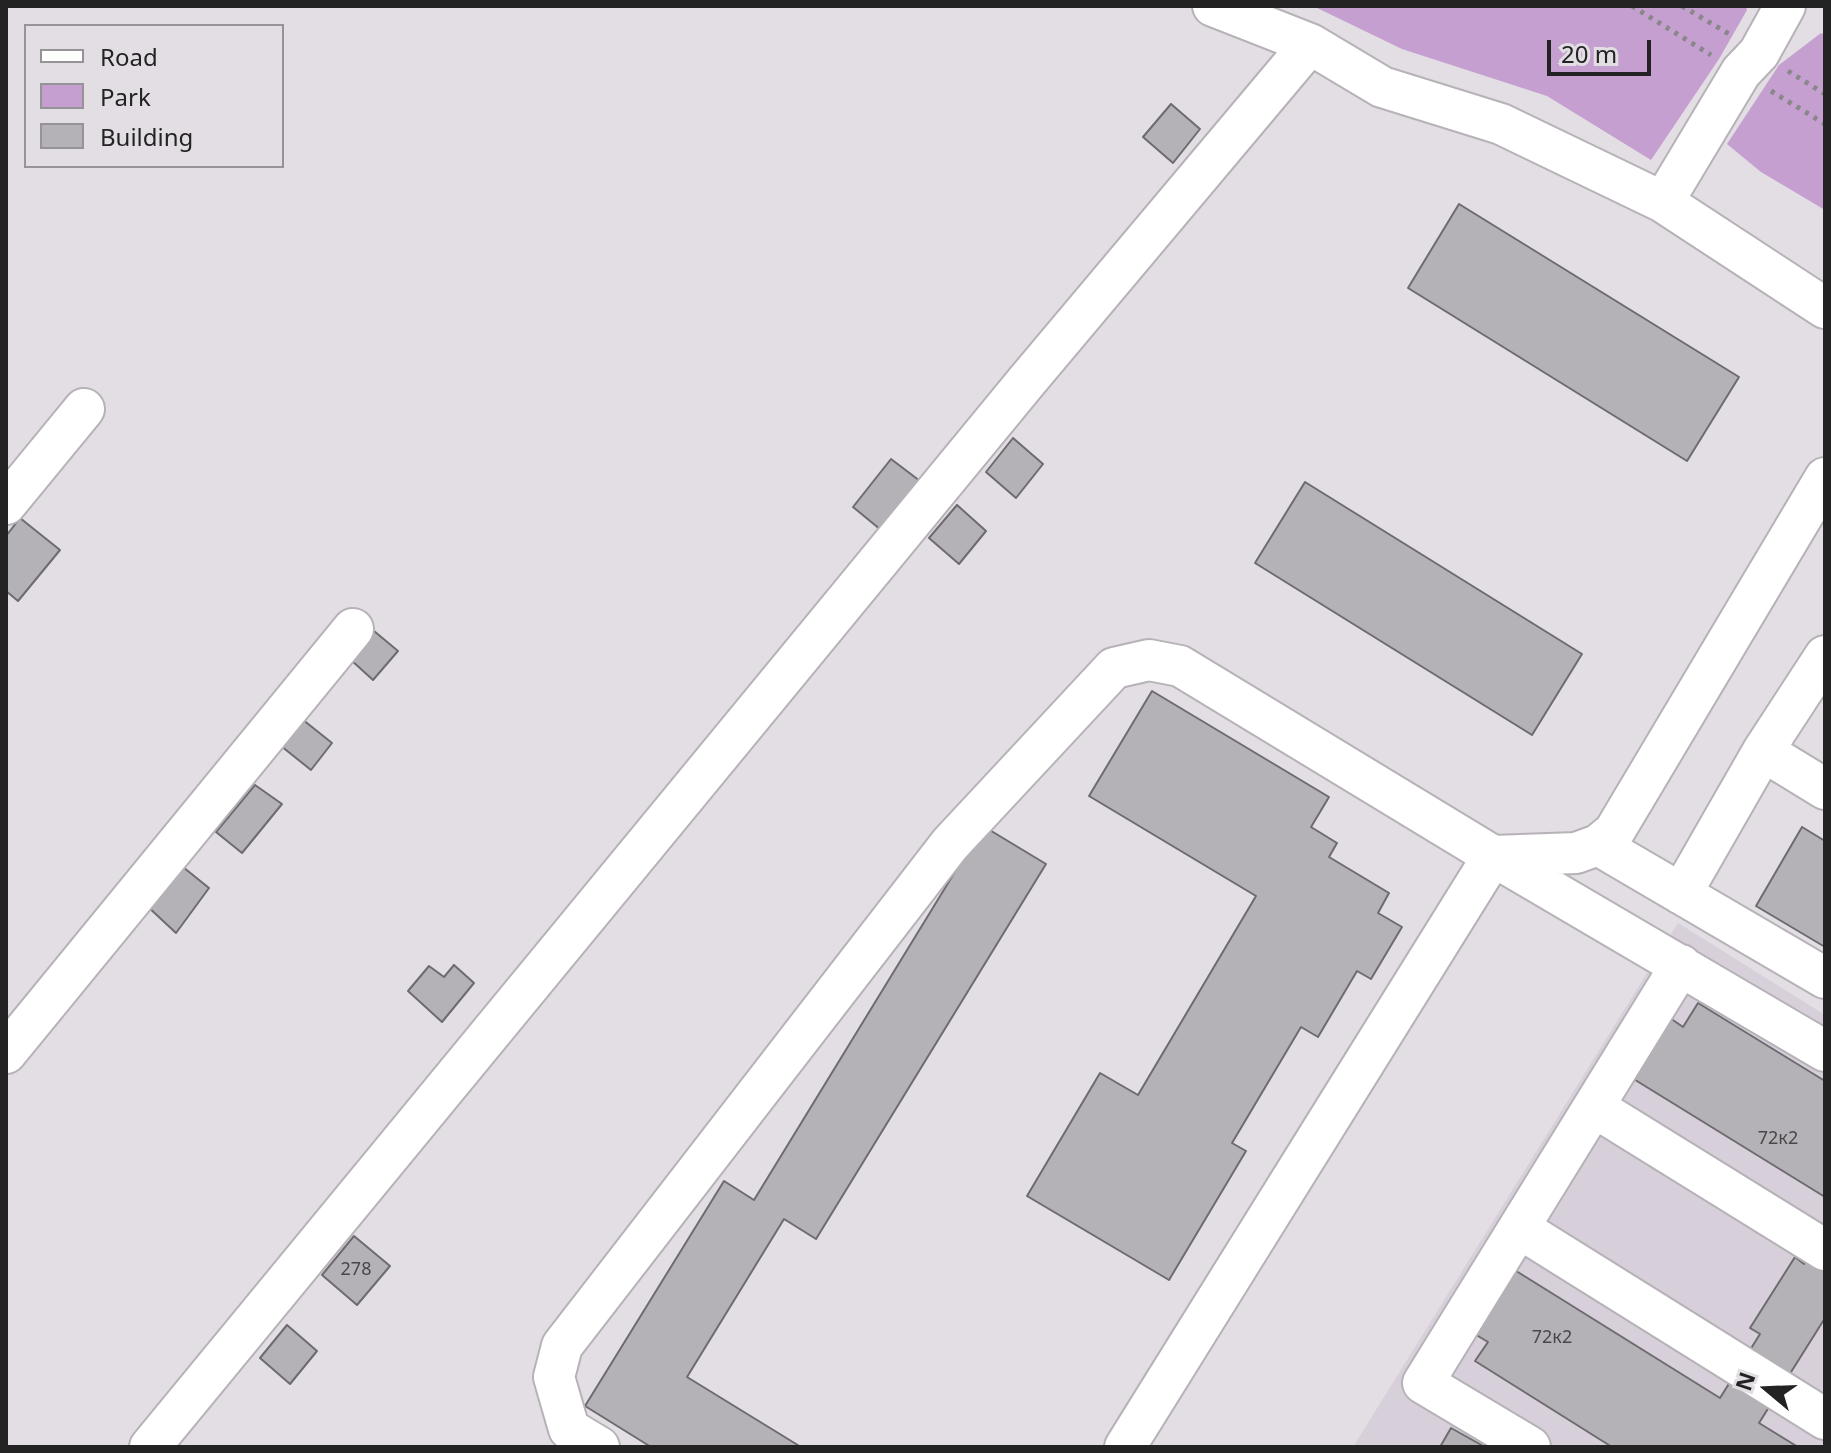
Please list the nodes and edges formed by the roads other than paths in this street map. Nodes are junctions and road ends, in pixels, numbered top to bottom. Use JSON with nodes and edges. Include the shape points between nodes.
{"nodes":[{"id":1,"x":1213,"y":6,"type":"edge"},
{"id":2,"x":1785,"y":6,"type":"edge"},
{"id":3,"x":1310,"y":44,"type":"junction"},
{"id":4,"x":1663,"y":202,"type":"junction"},
{"id":5,"x":1825,"y":308,"type":"edge"},
{"id":6,"x":84,"y":409,"type":"dead end"},
{"id":7,"x":1825,"y":478,"type":"edge"},
{"id":8,"x":6,"y":504,"type":"edge"},
{"id":9,"x":353,"y":629,"type":"dead end"},
{"id":10,"x":1825,"y":656,"type":"edge"},
{"id":11,"x":1763,"y":751,"type":"junction"},
{"id":12,"x":1825,"y":789,"type":"edge"},
{"id":13,"x":1598,"y":845,"type":"junction"},
{"id":14,"x":1493,"y":856,"type":"junction"},
{"id":15,"x":1681,"y":894,"type":"junction"},
{"id":16,"x":1681,"y":965,"type":"junction"},
{"id":17,"x":1825,"y":978,"type":"edge"},
{"id":18,"x":1825,"y":1051,"type":"edge"},
{"id":19,"x":6,"y":1053,"type":"edge"},
{"id":20,"x":1594,"y":1107,"type":"junction"},
{"id":21,"x":1519,"y":1228,"type":"junction"},
{"id":22,"x":1825,"y":1250,"type":"edge"},
{"id":23,"x":1825,"y":1419,"type":"edge"},
{"id":24,"x":150,"y":1447,"type":"edge"},
{"id":25,"x":599,"y":1447,"type":"edge"},
{"id":26,"x":1125,"y":1447,"type":"edge"},
{"id":27,"x":1530,"y":1447,"type":"edge"}],
"edges":[{"from":1,"to":3,"type":"street"},
{"from":2,"to":4,"type":"street"},
{"from":3,"to":4,"type":"street","via":[[1382,87],[1501,124]]},
{"from":3,"to":24,"type":"street"},
{"from":4,"to":5,"type":"street"},
{"from":6,"to":8,"type":"street"},
{"from":7,"to":13,"type":"street","via":[[1614,832]]},
{"from":9,"to":19,"type":"street"},
{"from":10,"to":11,"type":"street"},
{"from":11,"to":12,"type":"street"},
{"from":11,"to":15,"type":"street"},
{"from":13,"to":14,"type":"street","via":[[1576,853]]},
{"from":13,"to":15,"type":"street"},
{"from":14,"to":16,"type":"street"},
{"from":14,"to":25,"type":"street","via":[[1180,666],[1149,660],[1114,668],[950,844],[562,1346],[554,1377],[569,1429]]},
{"from":14,"to":26,"type":"street"},
{"from":15,"to":17,"type":"street"},
{"from":16,"to":18,"type":"street"},
{"from":16,"to":20,"type":"street"},
{"from":20,"to":21,"type":"street"},
{"from":20,"to":22,"type":"street"},
{"from":21,"to":23,"type":"street"},
{"from":21,"to":27,"type":"street","via":[[1423,1383]]}]}
